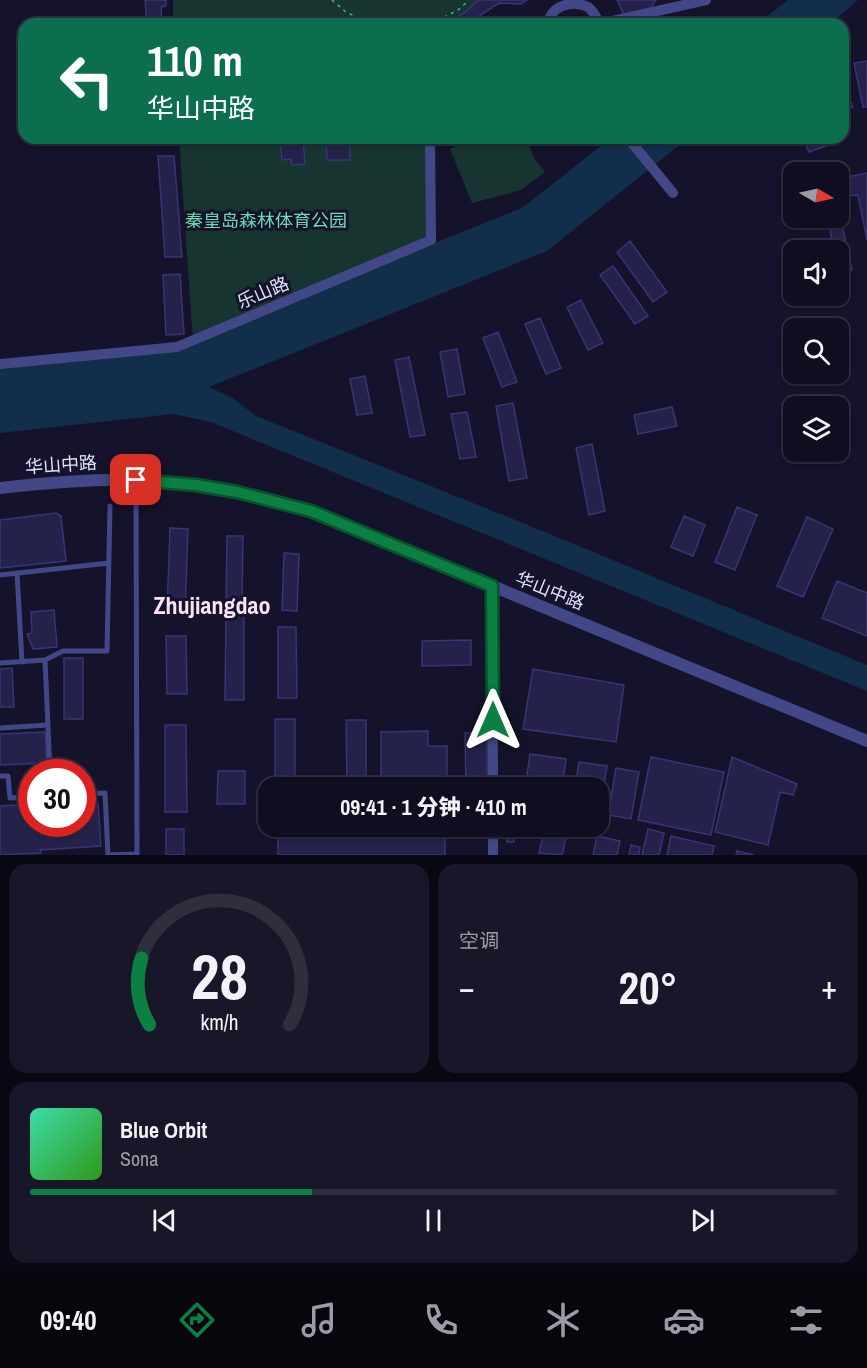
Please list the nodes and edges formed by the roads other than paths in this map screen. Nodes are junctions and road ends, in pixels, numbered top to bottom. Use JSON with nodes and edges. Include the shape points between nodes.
{"nodes":[{"id":1,"x":706,"y":0,"type":"edge"},
{"id":2,"x":550,"y":18,"type":"edge"},
{"id":3,"x":595,"y":18,"type":"edge"},
{"id":4,"x":626,"y":18,"type":"edge"},
{"id":5,"x":430,"y":144,"type":"edge"},
{"id":6,"x":633,"y":144,"type":"edge"},
{"id":7,"x":673,"y":194,"type":"dead end"},
{"id":8,"x":0,"y":364,"type":"edge"},
{"id":9,"x":136,"y":480,"type":"junction"},
{"id":10,"x":0,"y":488,"type":"edge"},
{"id":11,"x":110,"y":506,"type":"dead end"},
{"id":12,"x":109,"y":563,"type":"junction"},
{"id":13,"x":16,"y":573,"type":"junction"},
{"id":14,"x":0,"y":575,"type":"edge"},
{"id":15,"x":492,"y":586,"type":"junction"},
{"id":16,"x":45,"y":660,"type":"junction"},
{"id":17,"x":22,"y":662,"type":"junction"},
{"id":18,"x":0,"y":663,"type":"edge"},
{"id":19,"x":48,"y":724,"type":"junction"},
{"id":20,"x":0,"y":728,"type":"edge"},
{"id":21,"x":867,"y":741,"type":"edge"},
{"id":22,"x":49,"y":759,"type":"edge"},
{"id":23,"x":0,"y":776,"type":"edge"},
{"id":24,"x":493,"y":777,"type":"edge"},
{"id":25,"x":96,"y":793,"type":"edge"},
{"id":26,"x":18,"y":798,"type":"edge"},
{"id":27,"x":493,"y":837,"type":"edge"},
{"id":28,"x":102,"y":855,"type":"edge"},
{"id":29,"x":108,"y":855,"type":"edge"},
{"id":30,"x":493,"y":855,"type":"edge"}],
"edges":[{"from":1,"to":4,"type":"street"},
{"from":2,"to":3,"type":"street","via":[[558,5],[568,1],[588,6]]},
{"from":5,"to":8,"type":"street","name":"乐山路","via":[[431,240],[177,347]]},
{"from":6,"to":7,"type":"street"},
{"from":9,"to":10,"type":"street","name":"华山中路"},
{"from":9,"to":15,"type":"street","name":"华山中路","via":[[247,494],[311,511]]},
{"from":9,"to":29,"type":"lane","via":[[137,854]]},
{"from":11,"to":12,"type":"lane"},
{"from":12,"to":13,"type":"lane"},
{"from":12,"to":16,"type":"lane","via":[[107,651],[63,651]]},
{"from":13,"to":14,"type":"lane"},
{"from":13,"to":17,"type":"lane"},
{"from":15,"to":21,"type":"street","name":"华山中路"},
{"from":15,"to":24,"type":"street"},
{"from":16,"to":17,"type":"lane"},
{"from":16,"to":19,"type":"lane"},
{"from":17,"to":18,"type":"lane"},
{"from":19,"to":20,"type":"lane"},
{"from":19,"to":22,"type":"lane"},
{"from":23,"to":26,"type":"lane","via":[[8,776],[10,798]]},
{"from":25,"to":29,"type":"lane","via":[[105,793]]},
{"from":27,"to":30,"type":"street"},
{"from":28,"to":29,"type":"lane"}]}
